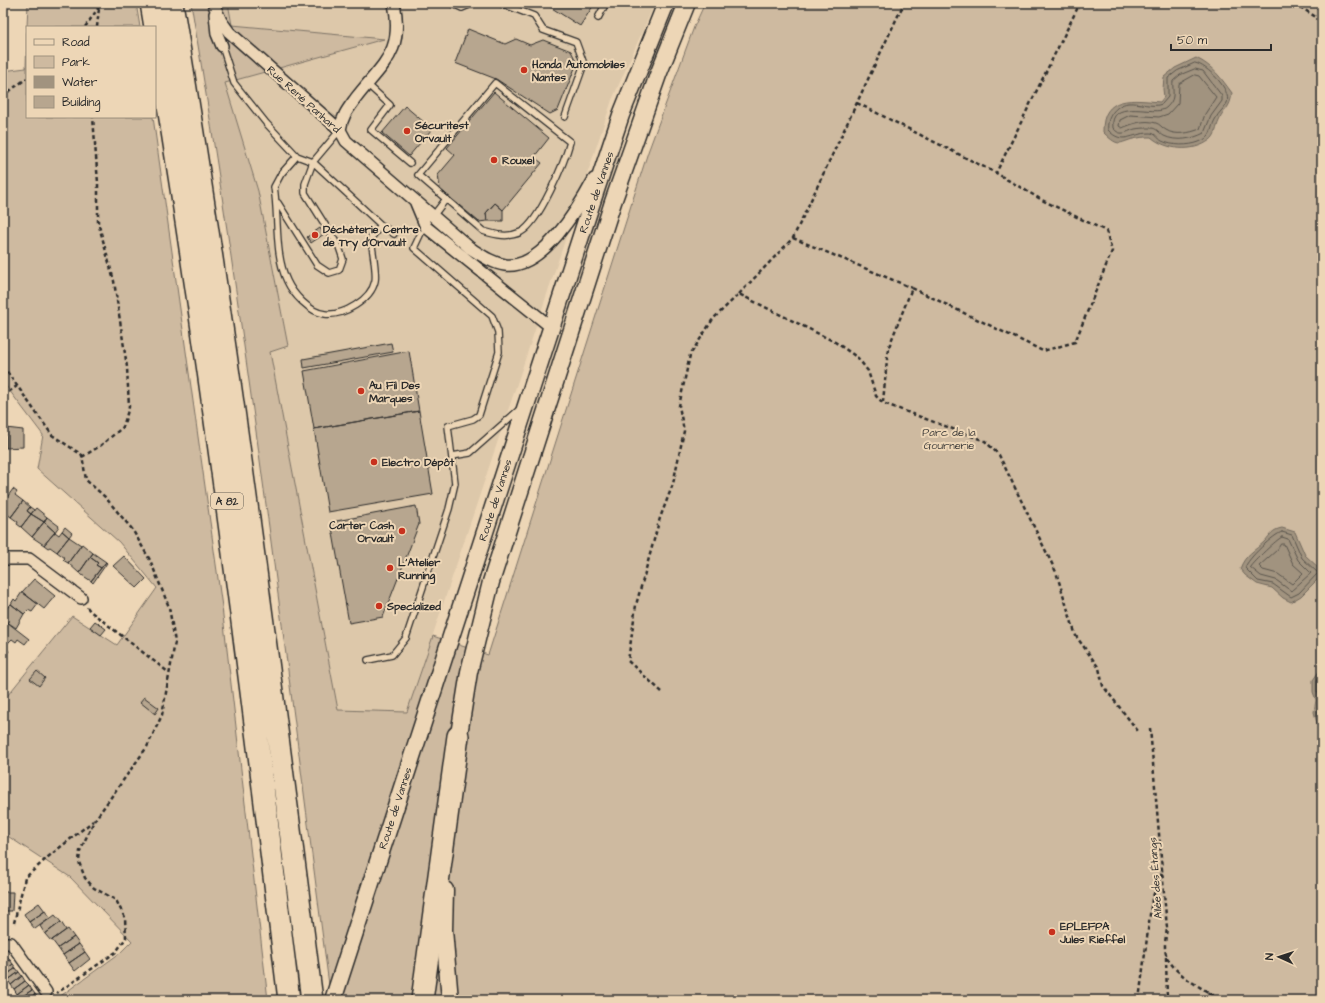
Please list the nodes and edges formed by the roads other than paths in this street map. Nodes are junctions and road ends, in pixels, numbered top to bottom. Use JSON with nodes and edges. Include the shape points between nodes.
{"nodes":[{"id":1,"x":151,"y":3,"type":"edge"},
{"id":2,"x":172,"y":3,"type":"edge"},
{"id":3,"x":394,"y":3,"type":"edge"},
{"id":4,"x":451,"y":3,"type":"edge"},
{"id":5,"x":474,"y":3,"type":"edge"},
{"id":6,"x":500,"y":3,"type":"edge"},
{"id":7,"x":606,"y":3,"type":"edge"},
{"id":8,"x":666,"y":3,"type":"edge"},
{"id":9,"x":687,"y":3,"type":"edge"},
{"id":10,"x":214,"y":6,"type":"edge"},
{"id":11,"x":598,"y":18,"type":"dead end"},
{"id":12,"x":155,"y":26,"type":"edge"},
{"id":13,"x":156,"y":34,"type":"edge"},
{"id":14,"x":222,"y":46,"type":"joint"},
{"id":15,"x":367,"y":84,"type":"junction"},
{"id":16,"x":565,"y":117,"type":"dead end"},
{"id":17,"x":340,"y":130,"type":"junction"},
{"id":18,"x":610,"y":149,"type":"junction"},
{"id":19,"x":297,"y":156,"type":"junction"},
{"id":20,"x":313,"y":162,"type":"junction"},
{"id":21,"x":410,"y":163,"type":"dead end"},
{"id":22,"x":446,"y":199,"type":"junction"},
{"id":23,"x":276,"y":201,"type":"junction"},
{"id":24,"x":415,"y":201,"type":"junction"},
{"id":25,"x":433,"y":216,"type":"junction"},
{"id":26,"x":382,"y":225,"type":"junction"},
{"id":27,"x":423,"y":230,"type":"junction"},
{"id":28,"x":394,"y":234,"type":"dead end"},
{"id":29,"x":551,"y":327,"type":"junction"},
{"id":30,"x":524,"y":406,"type":"junction"},
{"id":31,"x":452,"y":456,"type":"junction"},
{"id":32,"x":3,"y":559,"type":"edge"},
{"id":33,"x":81,"y":598,"type":"road end"},
{"id":34,"x":368,"y":660,"type":"dead end"},
{"id":35,"x":458,"y":736,"type":"junction"},
{"id":36,"x":3,"y":943,"type":"edge"},
{"id":37,"x":311,"y":992,"type":"edge"},
{"id":38,"x":51,"y":993,"type":"road end"},
{"id":39,"x":289,"y":1000,"type":"edge"},
{"id":40,"x":333,"y":1000,"type":"edge"},
{"id":41,"x":422,"y":1000,"type":"edge"},
{"id":42,"x":450,"y":1000,"type":"edge"}],
"edges":[{"from":1,"to":12,"type":"highway","number":"A 82"},
{"from":2,"to":37,"type":"highway","number":"A 82","via":[[240,451]]},
{"from":3,"to":15,"type":"street","via":[[398,23],[396,40],[389,57]]},
{"from":4,"to":5,"type":"lane","via":[[462,8]]},
{"from":6,"to":16,"type":"lane","via":[[534,16],[543,30],[576,42],[584,64]]},
{"from":7,"to":11,"type":"lane"},
{"from":8,"to":18,"type":"main road","name":"Route de Vannes"},
{"from":9,"to":35,"type":"main road","name":"Route de Vannes","via":[[658,75],[613,202],[491,582],[468,672]]},
{"from":10,"to":14,"type":"street","name":"Rue René Panhard"},
{"from":10,"to":17,"type":"street","name":"Rue René Panhard","via":[[229,32]]},
{"from":13,"to":39,"type":"highway","number":"A 82","via":[[220,450]]},
{"from":14,"to":19,"type":"lane","via":[[234,83]]},
{"from":15,"to":17,"type":"street","via":[[342,116]]},
{"from":15,"to":21,"type":"lane","via":[[390,105],[371,130]]},
{"from":17,"to":20,"type":"lane"},
{"from":17,"to":24,"type":"street","name":"Rue René Panhard","via":[[346,141]]},
{"from":18,"to":25,"type":"street","name":"Rue René Panhard","via":[[581,203],[560,231],[533,258],[519,264],[506,265],[488,260]]},
{"from":18,"to":29,"type":"main road","name":"Route de Vannes"},
{"from":19,"to":20,"type":"lane"},
{"from":19,"to":23,"type":"lane","via":[[281,174],[274,187]]},
{"from":20,"to":23,"type":"lane","via":[[305,184],[305,193],[339,247],[343,259],[339,270],[330,273],[317,266]]},
{"from":20,"to":26,"type":"lane"},
{"from":22,"to":22,"type":"lane","via":[[483,231],[508,236],[522,232],[533,223],[566,159],[570,142],[495,83],[418,175]]},
{"from":22,"to":25,"type":"lane"},
{"from":23,"to":26,"type":"lane","via":[[281,263],[287,281],[297,296],[309,307],[325,314],[359,304],[368,294],[375,281],[371,238]]},
{"from":24,"to":25,"type":"street","name":"Rue René Panhard"},
{"from":24,"to":27,"type":"street","name":"Rue René Panhard"},
{"from":25,"to":27,"type":"street"},
{"from":26,"to":28,"type":"lane"},
{"from":27,"to":29,"type":"street","name":"Rue René Panhard"},
{"from":27,"to":31,"type":"lane","via":[[414,248],[492,316],[500,344],[479,415],[448,426]]},
{"from":29,"to":30,"type":"main road","name":"Route de Vannes"},
{"from":30,"to":31,"type":"lane","via":[[470,453]]},
{"from":30,"to":40,"type":"main road","name":"Route de Vannes"},
{"from":31,"to":34,"type":"lane","via":[[455,483],[449,509],[406,638],[392,655]]},
{"from":32,"to":33,"type":"street","via":[[29,559]]},
{"from":35,"to":41,"type":"highway"},
{"from":35,"to":42,"type":"main road","name":"Route de Vannes","via":[[445,887],[444,930]]},
{"from":36,"to":38,"type":"street","via":[[11,943]]}]}
